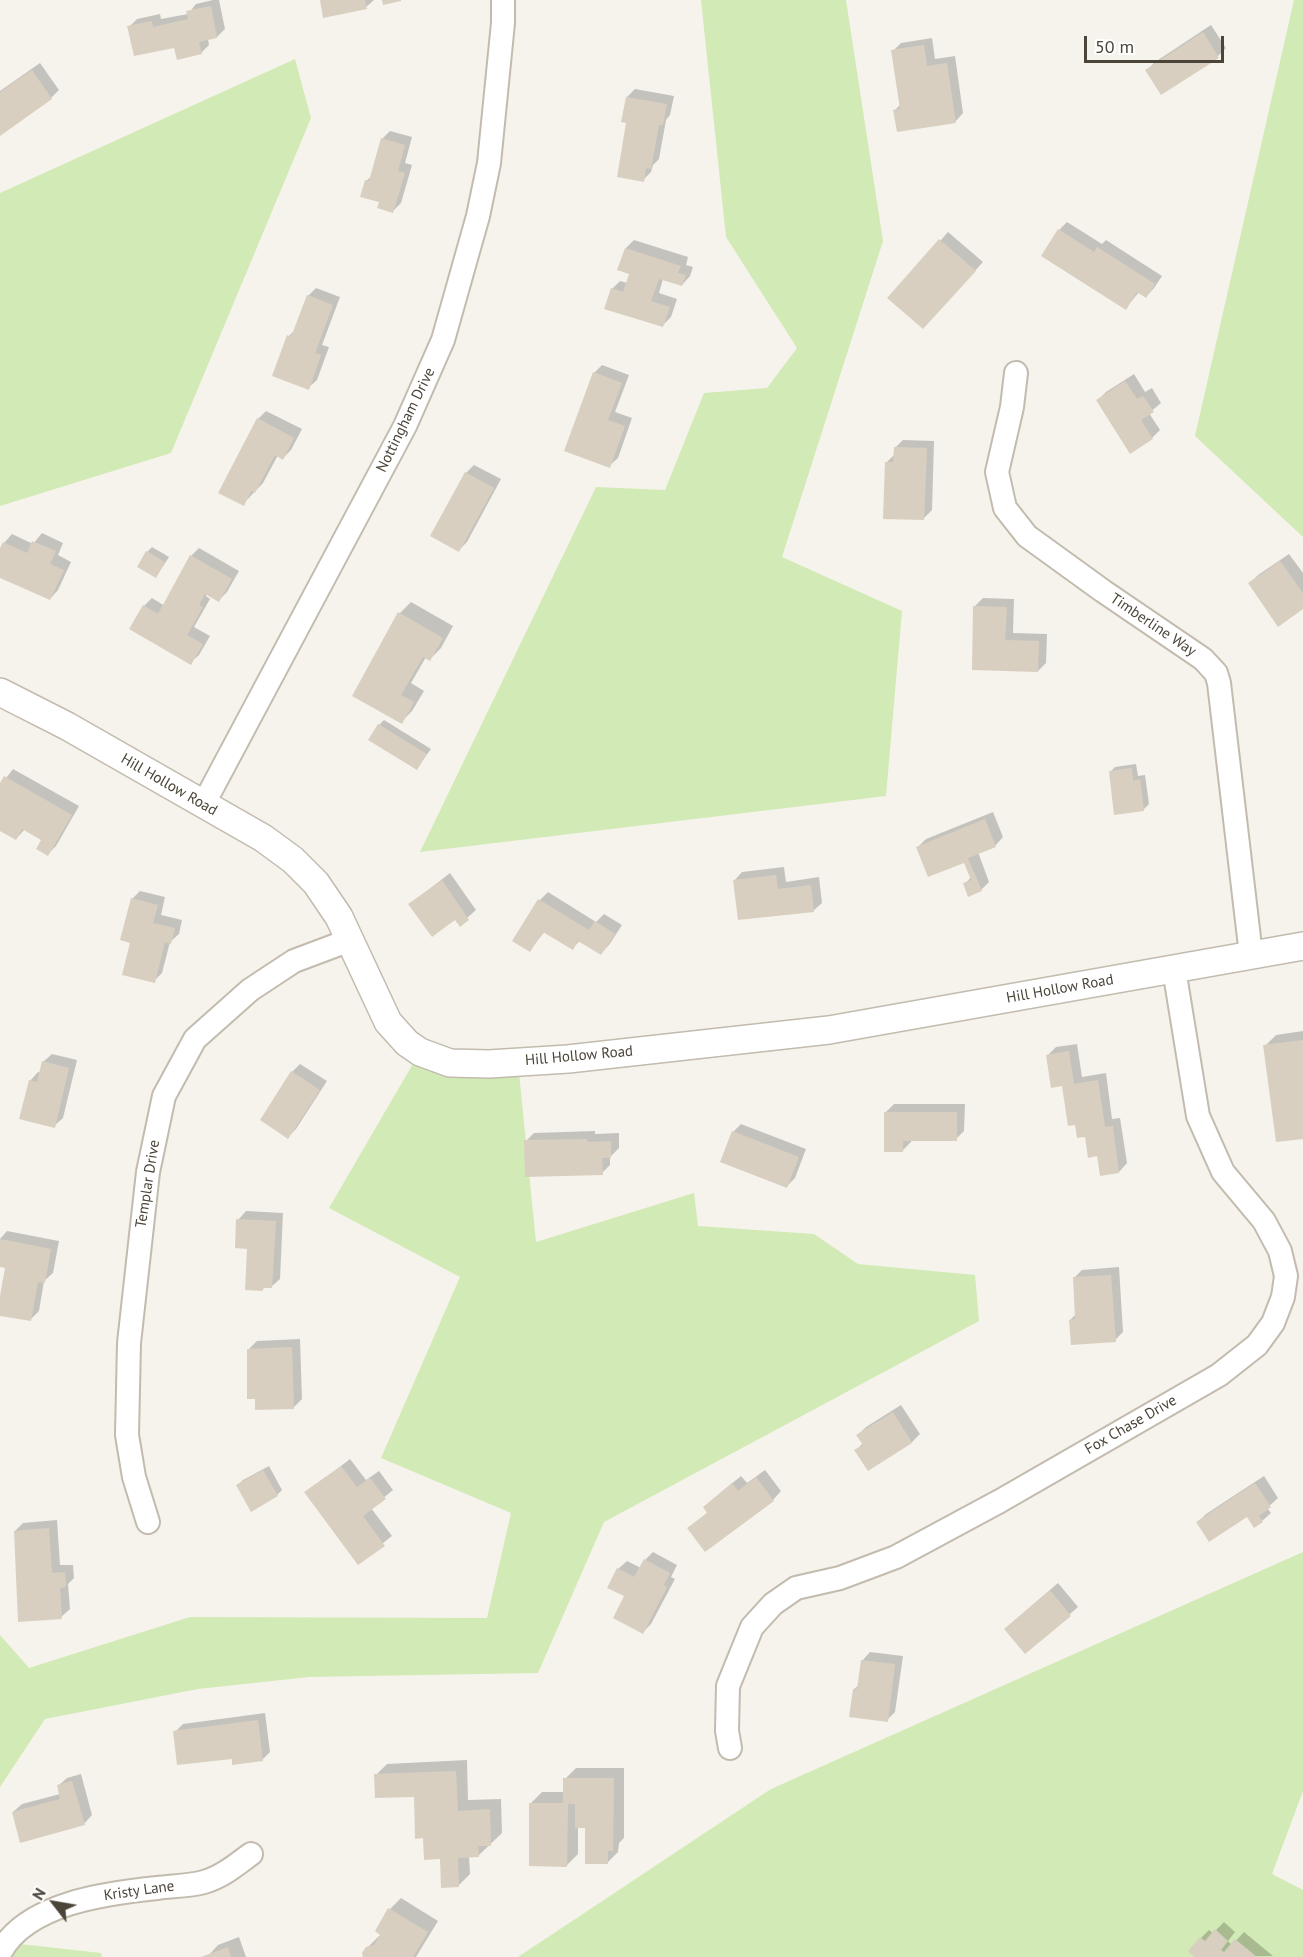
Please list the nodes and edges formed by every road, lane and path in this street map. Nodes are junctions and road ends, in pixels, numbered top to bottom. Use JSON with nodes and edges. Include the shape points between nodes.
{"nodes":[{"id":1,"x":503,"y":0,"type":"edge"},
{"id":2,"x":1016,"y":373,"type":"dead end"},
{"id":3,"x":0,"y":692,"type":"edge"},
{"id":4,"x":203,"y":804,"type":"junction"},
{"id":5,"x":351,"y":940,"type":"junction"},
{"id":6,"x":1303,"y":946,"type":"edge"},
{"id":7,"x":1251,"y":955,"type":"junction"},
{"id":8,"x":1174,"y":969,"type":"junction"},
{"id":9,"x":148,"y":1522,"type":"dead end"},
{"id":10,"x":730,"y":1748,"type":"dead end"},
{"id":11,"x":251,"y":1854,"type":"dead end"},
{"id":12,"x":0,"y":1953,"type":"edge"}],
"edges":[{"from":1,"to":4,"type":"street","name":"Nottingham Drive","via":[[489,163],[443,340],[405,426]]},
{"from":2,"to":7,"type":"street","name":"Timberline Way","via":[[997,472],[1005,508],[1027,536],[1203,659],[1216,673]]},
{"from":3,"to":4,"type":"street","name":"Hill Hollow Road"},
{"from":4,"to":5,"type":"street","name":"Hill Hollow Road","via":[[293,860],[316,883]]},
{"from":5,"to":8,"type":"street","name":"Hill Hollow Road","via":[[388,1022],[420,1052],[450,1063],[568,1059],[829,1030]]},
{"from":5,"to":9,"type":"street","name":"Templar Drive","via":[[294,961],[250,990],[195,1039],[164,1096],[148,1172],[129,1343],[127,1436]]},
{"from":6,"to":7,"type":"street","name":"Hill Hollow Road"},
{"from":7,"to":8,"type":"street","name":"Hill Hollow Road"},
{"from":8,"to":10,"type":"street","name":"Fox Chase Drive","via":[[1198,1116],[1223,1172],[1264,1221],[1280,1251],[1286,1276],[1273,1323],[1257,1345],[1219,1375],[1000,1501],[896,1557],[840,1578],[796,1588],[773,1604],[752,1627],[728,1686]]},
{"from":11,"to":12,"type":"street","name":"Kristy Lane","via":[[203,1882],[86,1898],[45,1913],[20,1929]]}]}
